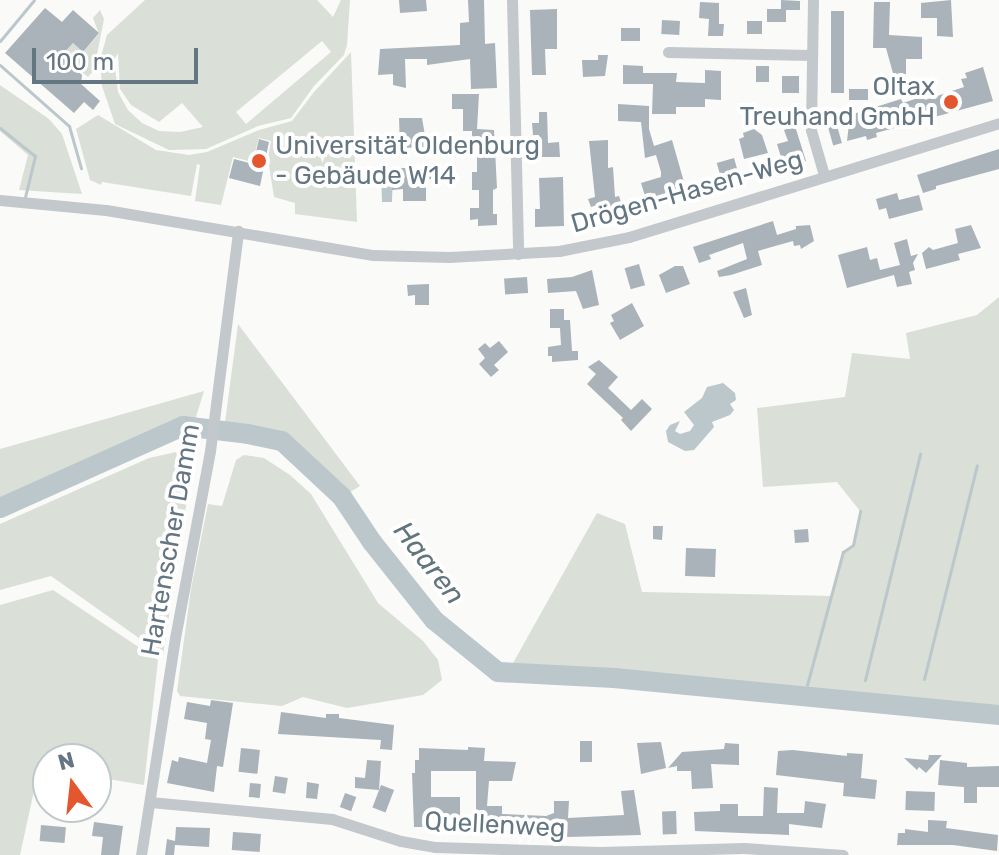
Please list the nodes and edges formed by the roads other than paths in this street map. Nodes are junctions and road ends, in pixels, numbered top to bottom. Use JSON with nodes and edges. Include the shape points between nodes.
{"nodes":[{"id":1,"x":512,"y":0,"type":"edge"},
{"id":2,"x":813,"y":0,"type":"edge"},
{"id":3,"x":668,"y":52,"type":"dead end"},
{"id":4,"x":812,"y":55,"type":"junction"},
{"id":5,"x":999,"y":123,"type":"edge"},
{"id":6,"x":824,"y":175,"type":"junction"},
{"id":7,"x":0,"y":200,"type":"edge"},
{"id":8,"x":238,"y":231,"type":"junction"},
{"id":9,"x":518,"y":254,"type":"junction"},
{"id":10,"x":150,"y":802,"type":"junction"},
{"id":11,"x":801,"y":853,"type":"edge"},
{"id":12,"x":141,"y":855,"type":"edge"},
{"id":13,"x":843,"y":855,"type":"edge"}],
"edges":[{"from":1,"to":9,"type":"street"},
{"from":2,"to":4,"type":"street"},
{"from":3,"to":4,"type":"street"},
{"from":4,"to":6,"type":"street","via":[[811,130]]},
{"from":5,"to":6,"type":"street","name":"Drögen-Hasen-Weg"},
{"from":6,"to":9,"type":"street","name":"Drögen-Hasen-Weg","via":[[598,246]]},
{"from":7,"to":8,"type":"street","name":"Drögen-Hasen-Weg"},
{"from":8,"to":9,"type":"street","name":"Drögen-Hasen-Weg","via":[[373,255]]},
{"from":8,"to":10,"type":"street","name":"Hartenscher Damm","via":[[210,448]]},
{"from":10,"to":11,"type":"street","name":"Quellenweg","via":[[332,819],[435,847],[600,852],[744,848]]},
{"from":10,"to":12,"type":"street","name":"Hartenscher Damm"},
{"from":11,"to":13,"type":"street","name":"Quellenweg"}]}
